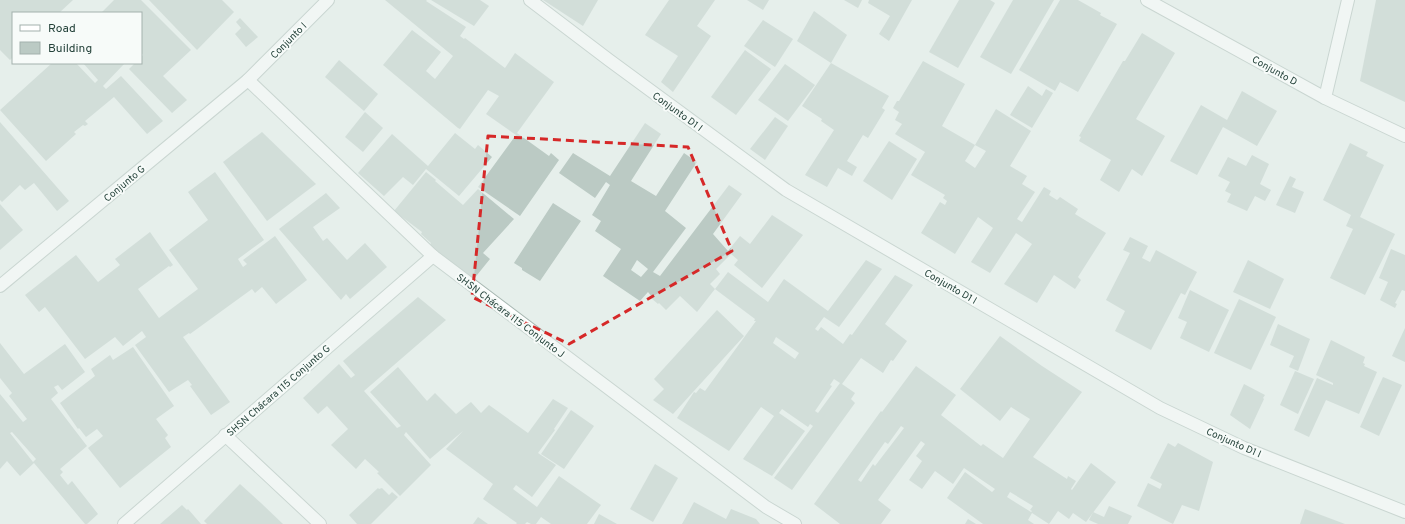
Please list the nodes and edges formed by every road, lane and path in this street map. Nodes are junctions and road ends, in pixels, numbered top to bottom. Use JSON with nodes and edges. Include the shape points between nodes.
{"nodes":[{"id":1,"x":328,"y":0,"type":"edge"},
{"id":2,"x":530,"y":0,"type":"edge"},
{"id":3,"x":1147,"y":0,"type":"edge"},
{"id":4,"x":1348,"y":0,"type":"edge"},
{"id":5,"x":248,"y":80,"type":"junction"},
{"id":6,"x":1325,"y":98,"type":"junction"},
{"id":7,"x":1405,"y":136,"type":"edge"},
{"id":8,"x":433,"y":256,"type":"junction"},
{"id":9,"x":0,"y":286,"type":"edge"},
{"id":10,"x":225,"y":435,"type":"junction"},
{"id":11,"x":1405,"y":512,"type":"edge"},
{"id":12,"x":124,"y":524,"type":"edge"},
{"id":13,"x":320,"y":524,"type":"edge"},
{"id":14,"x":795,"y":524,"type":"edge"}],
"edges":[{"from":1,"to":5,"type":"street","name":"Conjunto I"},
{"from":2,"to":11,"type":"street","name":"Conjunto D1 I","via":[[793,194],[1160,408],[1244,448]]},
{"from":3,"to":6,"type":"street","name":"Conjunto D"},
{"from":4,"to":6,"type":"street"},
{"from":5,"to":8,"type":"street","name":"SHSN Chácara 115 Conjunto J"},
{"from":5,"to":9,"type":"street","name":"Conjunto G"},
{"from":6,"to":7,"type":"street","name":"Conjunto D"},
{"from":8,"to":10,"type":"street","name":"SHSN Chácara 115 Conjunto G"},
{"from":8,"to":14,"type":"street","name":"SHSN Chácara 115 Conjunto J","via":[[766,507]]},
{"from":10,"to":12,"type":"street","name":"SHSN Chácara 115 Conjunto G"},
{"from":10,"to":13,"type":"street"}]}
